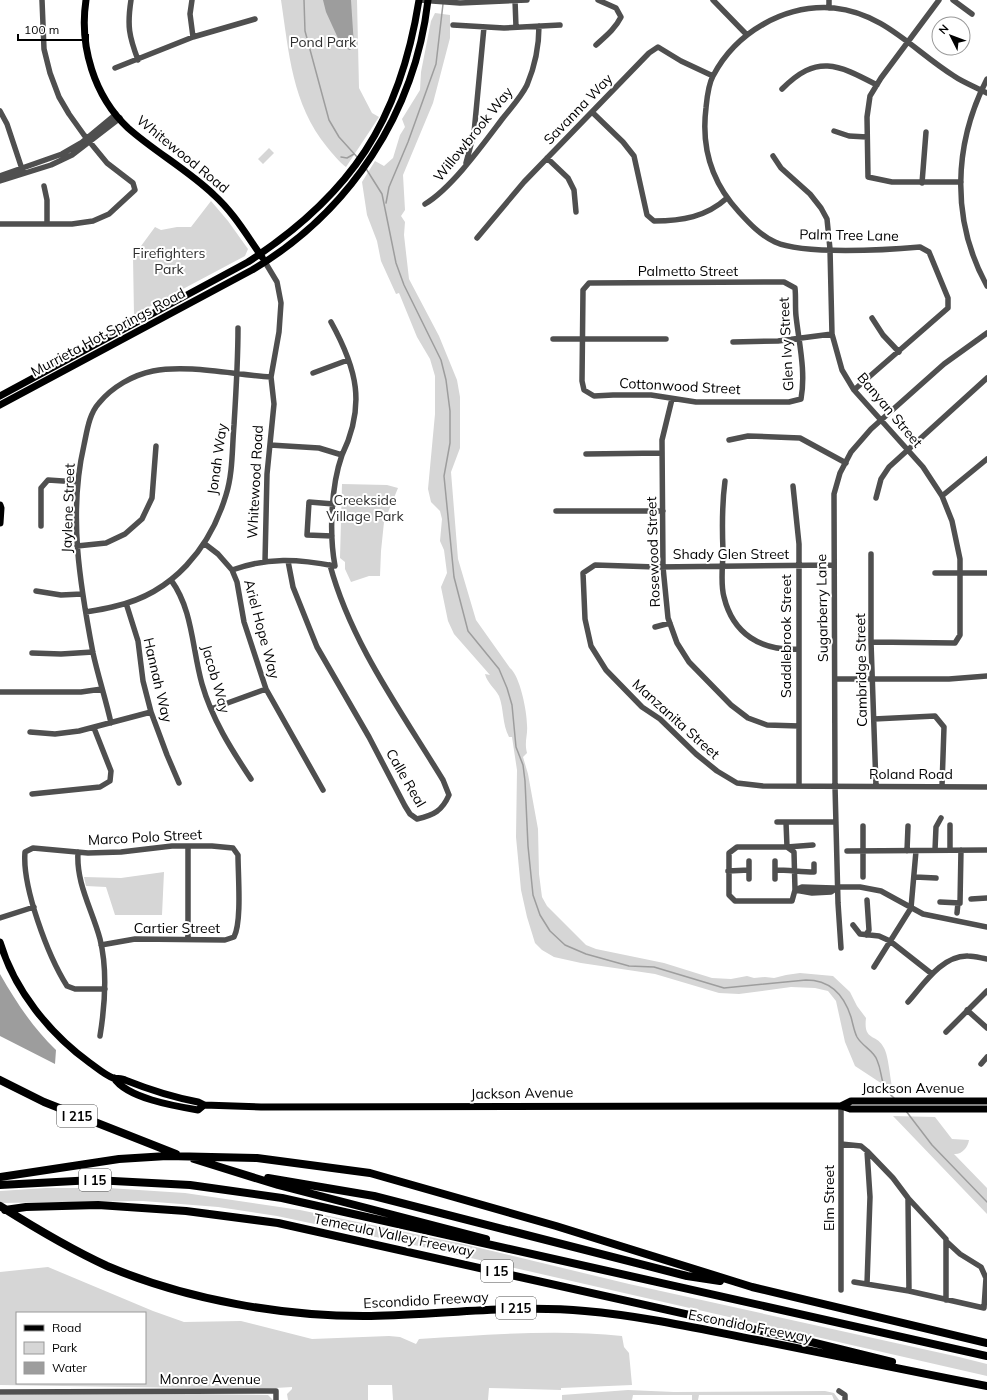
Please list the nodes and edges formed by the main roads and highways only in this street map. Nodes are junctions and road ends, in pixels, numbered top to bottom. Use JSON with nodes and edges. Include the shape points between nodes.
{"nodes":[{"id":1,"x":86,"y":0,"type":"edge"},
{"id":2,"x":419,"y":0,"type":"edge"},
{"id":3,"x":428,"y":0,"type":"edge"},
{"id":4,"x":260,"y":255,"type":"junction"},
{"id":5,"x":265,"y":262,"type":"junction"},
{"id":6,"x":75,"y":356,"type":"junction"},
{"id":7,"x":37,"y":384,"type":"junction"},
{"id":8,"x":0,"y":396,"type":"edge"},
{"id":9,"x":0,"y":406,"type":"edge"},
{"id":10,"x":0,"y":505,"type":"edge"},
{"id":11,"x":0,"y":523,"type":"edge"},
{"id":12,"x":0,"y":942,"type":"edge"},
{"id":13,"x":114,"y":1078,"type":"junction"},
{"id":14,"x":0,"y":1080,"type":"edge"},
{"id":15,"x":130,"y":1091,"type":"junction"},
{"id":16,"x":180,"y":1099,"type":"junction"},
{"id":17,"x":987,"y":1101,"type":"edge"},
{"id":18,"x":204,"y":1105,"type":"junction"},
{"id":19,"x":841,"y":1106,"type":"junction"},
{"id":20,"x":987,"y":1109,"type":"edge"},
{"id":21,"x":241,"y":1174,"type":"junction"},
{"id":22,"x":0,"y":1177,"type":"edge"},
{"id":23,"x":0,"y":1185,"type":"edge"},
{"id":24,"x":0,"y":1206,"type":"edge"},
{"id":25,"x":0,"y":1211,"type":"edge"},
{"id":26,"x":554,"y":1259,"type":"junction"},
{"id":27,"x":752,"y":1287,"type":"junction"},
{"id":28,"x":987,"y":1343,"type":"edge"},
{"id":29,"x":987,"y":1356,"type":"edge"},
{"id":30,"x":987,"y":1386,"type":"edge"}],
"edges":[{"from":1,"to":4,"type":"main road","name":"Whitewood Road","via":[[87,52],[97,82],[118,116],[143,140],[214,194]]},
{"from":2,"to":4,"type":"main road","name":"Murrieta Hot Springs Road","via":[[402,77],[387,114],[365,152],[353,169],[313,212]]},
{"from":3,"to":5,"type":"main road","name":"Murrieta Hot Springs Road","via":[[423,35],[409,87],[370,159],[334,204]]},
{"from":4,"to":5,"type":"main road","name":"Whitewood Road"},
{"from":4,"to":6,"type":"main road","name":"Murrieta Hot Springs Road"},
{"from":5,"to":7,"type":"main road","name":"Murrieta Hot Springs Road"},
{"from":6,"to":7,"type":"main road","via":[[42,376]]},
{"from":6,"to":8,"type":"main road","name":"Murrieta Hot Springs Road"},
{"from":7,"to":9,"type":"main road","name":"Murrieta Hot Springs Road"},
{"from":10,"to":11,"type":"main road"},
{"from":12,"to":13,"type":"main road","name":"Jackson Avenue","via":[[22,990],[50,1028],[78,1054]]},
{"from":13,"to":15,"type":"main road","name":"Jackson Avenue","via":[[119,1086]]},
{"from":13,"to":16,"type":"main road","name":"Jackson Avenue","via":[[124,1079],[146,1089]]},
{"from":14,"to":21,"type":"highway","number":"I 215","via":[[44,1102],[149,1145]]},
{"from":15,"to":16,"type":"main road","via":[[138,1090],[172,1101]]},
{"from":15,"to":18,"type":"main road","name":"Jackson Avenue","via":[[158,1102],[198,1110]]},
{"from":16,"to":18,"type":"main road","name":"Jackson Avenue"},
{"from":17,"to":19,"type":"main road","name":"Jackson Avenue","via":[[851,1101]]},
{"from":18,"to":19,"type":"main road","name":"Jackson Avenue"},
{"from":19,"to":20,"type":"main road","name":"Jackson Avenue","via":[[850,1109]]},
{"from":21,"to":26,"type":"highway","via":[[455,1229]]},
{"from":21,"to":27,"type":"highway","via":[[374,1196],[686,1276]]},
{"from":22,"to":27,"type":"highway","via":[[118,1159],[167,1156],[257,1158],[318,1164],[370,1173],[549,1224]]},
{"from":23,"to":26,"type":"highway","name":"Temecula Valley Freeway","number":"I 15","via":[[94,1180],[190,1185],[282,1198]]},
{"from":24,"to":30,"type":"highway","name":"Escondido Freeway","number":"I 215","via":[[51,1237],[131,1275],[200,1296],[275,1311],[331,1316],[528,1308],[612,1313]]},
{"from":25,"to":30,"type":"highway","name":"Temecula Valley Freeway","number":"I 15","via":[[26,1207],[98,1205],[186,1211],[278,1223],[810,1342]]},
{"from":26,"to":29,"type":"highway","name":"Escondido Freeway","number":"I 15"},
{"from":27,"to":28,"type":"highway"}]}
